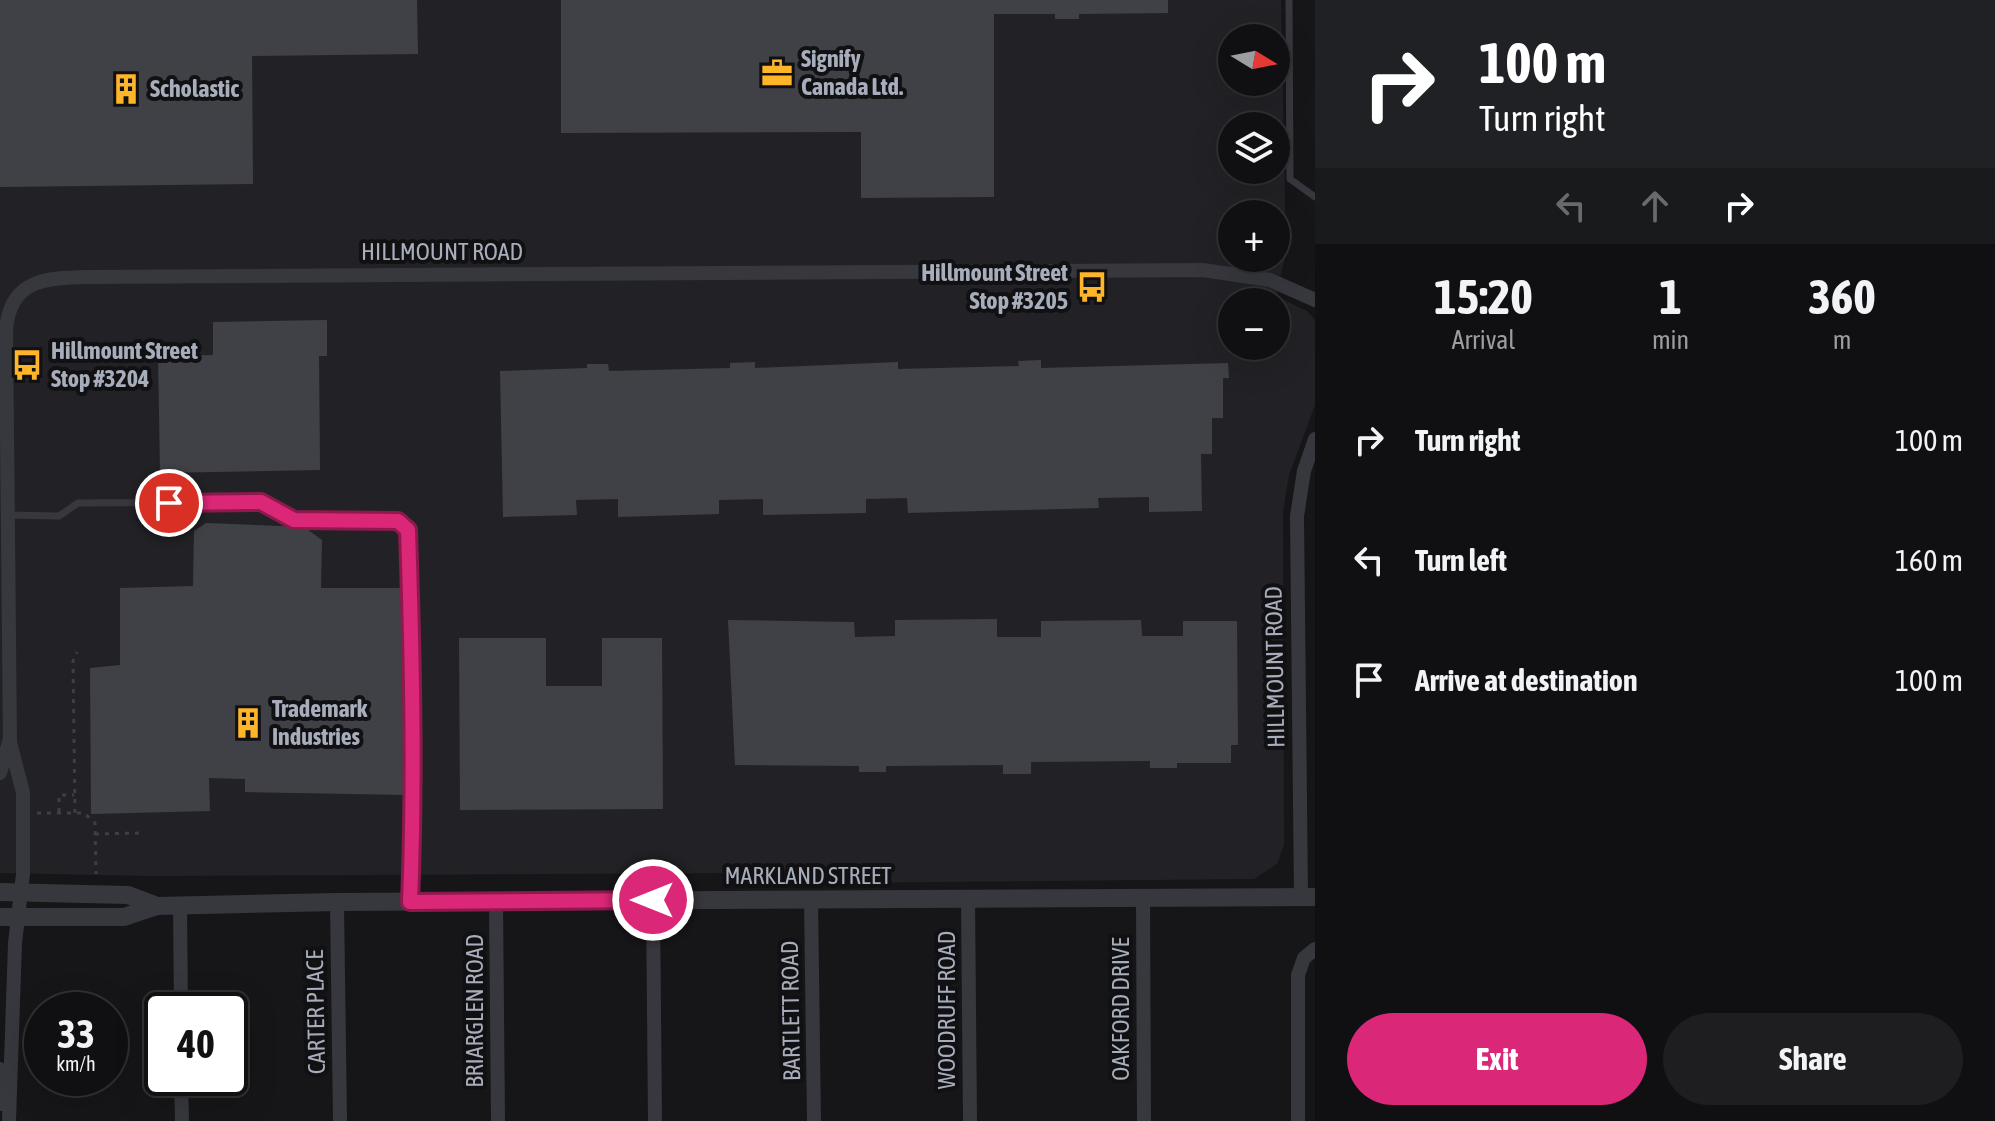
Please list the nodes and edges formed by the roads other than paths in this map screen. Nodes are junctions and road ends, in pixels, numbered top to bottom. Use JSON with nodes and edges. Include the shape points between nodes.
{"nodes":[{"id":1,"x":1289,"y":0,"type":"edge"},
{"id":2,"x":1315,"y":197,"type":"edge"},
{"id":3,"x":1315,"y":300,"type":"edge"},
{"id":4,"x":1315,"y":439,"type":"edge"},
{"id":5,"x":8,"y":515,"type":"junction"},
{"id":6,"x":10,"y":742,"type":"junction"},
{"id":7,"x":0,"y":773,"type":"edge"},
{"id":8,"x":0,"y":892,"type":"edge"},
{"id":9,"x":21,"y":892,"type":"junction"},
{"id":10,"x":1143,"y":897,"type":"junction"},
{"id":11,"x":1308,"y":897,"type":"edge"},
{"id":12,"x":968,"y":898,"type":"junction"},
{"id":13,"x":811,"y":899,"type":"junction"},
{"id":14,"x":653,"y":900,"type":"junction"},
{"id":15,"x":337,"y":902,"type":"junction"},
{"id":16,"x":410,"y":902,"type":"junction"},
{"id":17,"x":496,"y":902,"type":"junction"},
{"id":18,"x":157,"y":906,"type":"junction"},
{"id":19,"x":180,"y":906,"type":"junction"},
{"id":20,"x":9,"y":917,"type":"edge"},
{"id":21,"x":1315,"y":949,"type":"edge"},
{"id":22,"x":181,"y":992,"type":"edge"},
{"id":23,"x":0,"y":1069,"type":"edge"},
{"id":24,"x":181,"y":1096,"type":"edge"},
{"id":25,"x":6,"y":1121,"type":"edge"},
{"id":26,"x":182,"y":1121,"type":"edge"},
{"id":27,"x":340,"y":1121,"type":"edge"},
{"id":28,"x":498,"y":1121,"type":"edge"},
{"id":29,"x":655,"y":1121,"type":"edge"},
{"id":30,"x":814,"y":1121,"type":"edge"},
{"id":31,"x":970,"y":1121,"type":"edge"},
{"id":32,"x":1144,"y":1121,"type":"edge"},
{"id":33,"x":1298,"y":1121,"type":"edge"}],
"edges":[{"from":1,"to":2,"type":"lane","via":[[1290,179]]},
{"from":3,"to":5,"type":"street","name":"HILLMOUNT ROAD","via":[[1270,280],[1203,270],[50,279],[21,292],[8,315]]},
{"from":4,"to":11,"type":"street","name":"HILLMOUNT ROAD","via":[[1297,516]]},
{"from":5,"to":6,"type":"street","name":"HILLMOUNT ROAD"},
{"from":5,"to":16,"type":"lane","via":[[59,516],[78,503],[261,502],[294,520],[398,521],[408,530],[414,727]]},
{"from":6,"to":7,"type":"street","name":"HILLMOUNT ROAD"},
{"from":6,"to":9,"type":"street","name":"HILLMOUNT ROAD","via":[[23,793]]},
{"from":8,"to":9,"type":"street","name":"MARKLAND STREET"},
{"from":9,"to":18,"type":"street","name":"MARKLAND STREET","via":[[128,895]]},
{"from":9,"to":20,"type":"street","name":"HILLMOUNT ROAD"},
{"from":10,"to":11,"type":"street","name":"MARKLAND STREET"},
{"from":10,"to":12,"type":"street","name":"MARKLAND STREET"},
{"from":10,"to":32,"type":"street","name":"OAKFORD DRIVE"},
{"from":12,"to":13,"type":"street","name":"MARKLAND STREET"},
{"from":12,"to":31,"type":"street","name":"WOODRUFF ROAD"},
{"from":13,"to":14,"type":"street","name":"MARKLAND STREET"},
{"from":13,"to":30,"type":"street","name":"BARTLETT ROAD"},
{"from":14,"to":17,"type":"street","name":"MARKLAND STREET"},
{"from":14,"to":29,"type":"street"},
{"from":15,"to":16,"type":"street","name":"MARKLAND STREET"},
{"from":15,"to":19,"type":"street","name":"MARKLAND STREET"},
{"from":15,"to":27,"type":"street","name":"CARTER PLACE"},
{"from":16,"to":17,"type":"street","name":"MARKLAND STREET"},
{"from":17,"to":28,"type":"street","name":"BRIARGLEN ROAD"},
{"from":18,"to":19,"type":"street","name":"MARKLAND STREET"},
{"from":18,"to":20,"type":"street","name":"MARKLAND STREET","via":[[124,917]]},
{"from":19,"to":22,"type":"street"},
{"from":20,"to":25,"type":"street","name":"HILLMOUNT ROAD"},
{"from":21,"to":33,"type":"street","via":[[1304,958],[1298,975]]},
{"from":23,"to":25,"type":"street","name":"HILLMOUNT ROAD"},
{"from":24,"to":26,"type":"street"}]}
